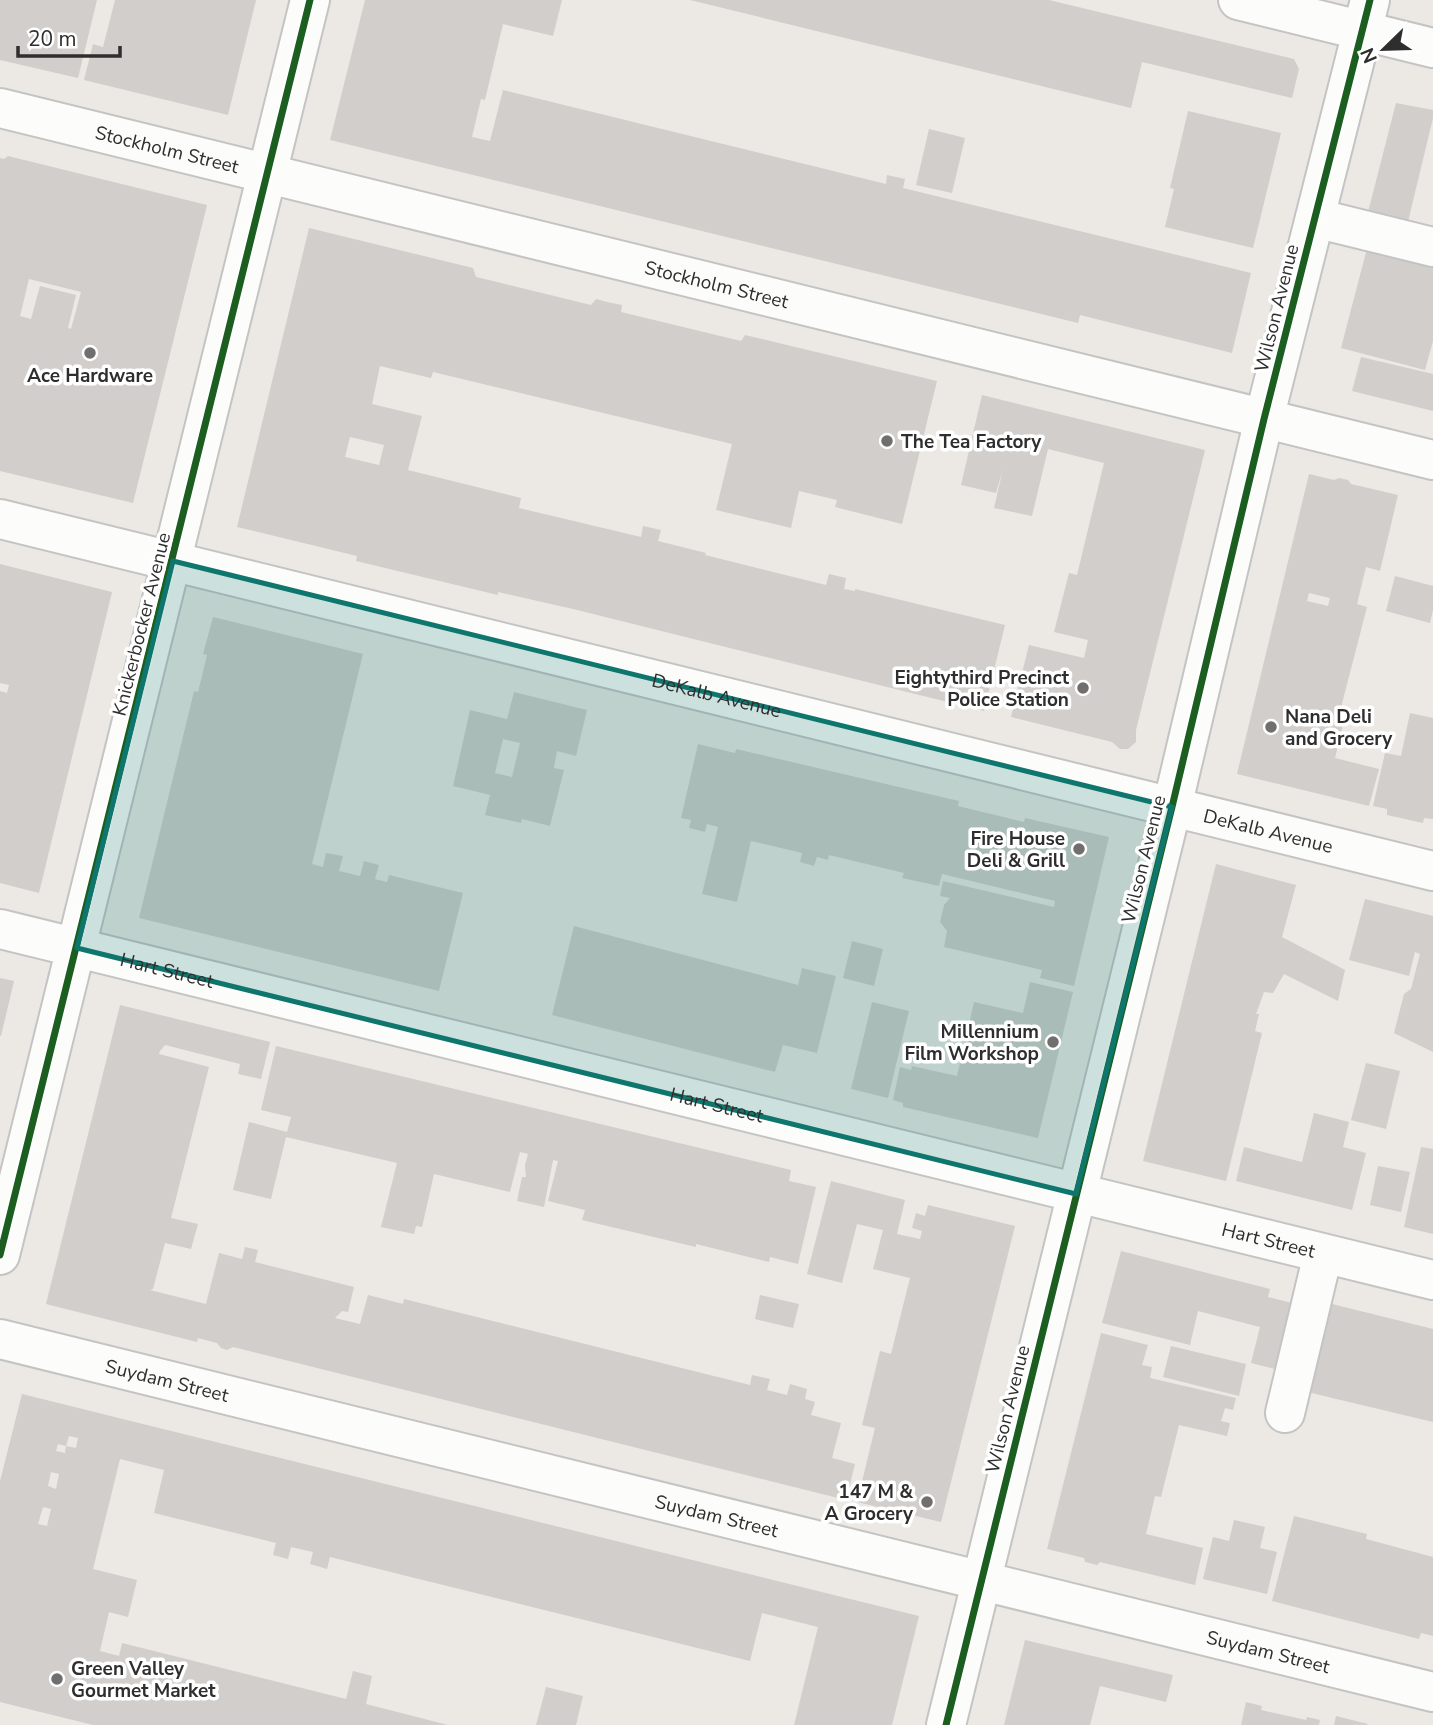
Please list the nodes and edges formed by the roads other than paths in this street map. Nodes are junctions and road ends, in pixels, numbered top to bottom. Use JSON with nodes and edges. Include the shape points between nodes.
{"nodes":[{"id":1,"x":310,"y":0,"type":"edge"},
{"id":2,"x":1238,"y":0,"type":"edge"},
{"id":3,"x":1366,"y":15,"type":"edge"},
{"id":4,"x":1433,"y":48,"type":"edge"},
{"id":5,"x":0,"y":108,"type":"edge"},
{"id":6,"x":267,"y":173,"type":"junction"},
{"id":7,"x":1315,"y":218,"type":"junction"},
{"id":8,"x":1433,"y":247,"type":"edge"},
{"id":9,"x":1264,"y":419,"type":"junction"},
{"id":10,"x":1433,"y":460,"type":"edge"},
{"id":11,"x":0,"y":519,"type":"edge"},
{"id":12,"x":173,"y":561,"type":"junction"},
{"id":13,"x":1172,"y":807,"type":"junction"},
{"id":14,"x":1433,"y":871,"type":"edge"},
{"id":15,"x":0,"y":929,"type":"edge"},
{"id":16,"x":77,"y":948,"type":"junction"},
{"id":17,"x":1076,"y":1194,"type":"junction"},
{"id":18,"x":1323,"y":1254,"type":"junction"},
{"id":19,"x":0,"y":1255,"type":"edge"},
{"id":20,"x":1433,"y":1280,"type":"edge"},
{"id":21,"x":0,"y":1339,"type":"edge"},
{"id":22,"x":1284,"y":1413,"type":"dead end"},
{"id":23,"x":982,"y":1579,"type":"junction"},
{"id":24,"x":1433,"y":1692,"type":"edge"},
{"id":25,"x":946,"y":1725,"type":"edge"}],
"edges":[{"from":1,"to":6,"type":"street","name":"Knickerbocker Avenue"},
{"from":2,"to":3,"type":"street"},
{"from":3,"to":4,"type":"street"},
{"from":3,"to":7,"type":"street","name":"Wilson Avenue"},
{"from":5,"to":6,"type":"street","name":"Stockholm Street"},
{"from":6,"to":9,"type":"street","name":"Stockholm Street"},
{"from":6,"to":12,"type":"street","name":"Knickerbocker Avenue"},
{"from":7,"to":8,"type":"street"},
{"from":7,"to":9,"type":"street","name":"Wilson Avenue"},
{"from":9,"to":10,"type":"street","name":"Stockholm Street"},
{"from":9,"to":13,"type":"street","name":"Wilson Avenue"},
{"from":11,"to":12,"type":"street","name":"DeKalb Avenue"},
{"from":12,"to":13,"type":"street","name":"DeKalb Avenue"},
{"from":12,"to":16,"type":"street","name":"Knickerbocker Avenue"},
{"from":13,"to":14,"type":"street","name":"DeKalb Avenue"},
{"from":13,"to":17,"type":"street","name":"Wilson Avenue"},
{"from":15,"to":16,"type":"street","name":"Hart Street"},
{"from":16,"to":17,"type":"street","name":"Hart Street"},
{"from":16,"to":19,"type":"street","name":"Knickerbocker Avenue"},
{"from":17,"to":18,"type":"street","name":"Hart Street"},
{"from":17,"to":23,"type":"street","name":"Wilson Avenue"},
{"from":18,"to":20,"type":"street","name":"Hart Street"},
{"from":18,"to":22,"type":"street"},
{"from":21,"to":23,"type":"street","name":"Suydam Street"},
{"from":23,"to":24,"type":"street","name":"Suydam Street"},
{"from":23,"to":25,"type":"street","name":"Wilson Avenue"}]}
